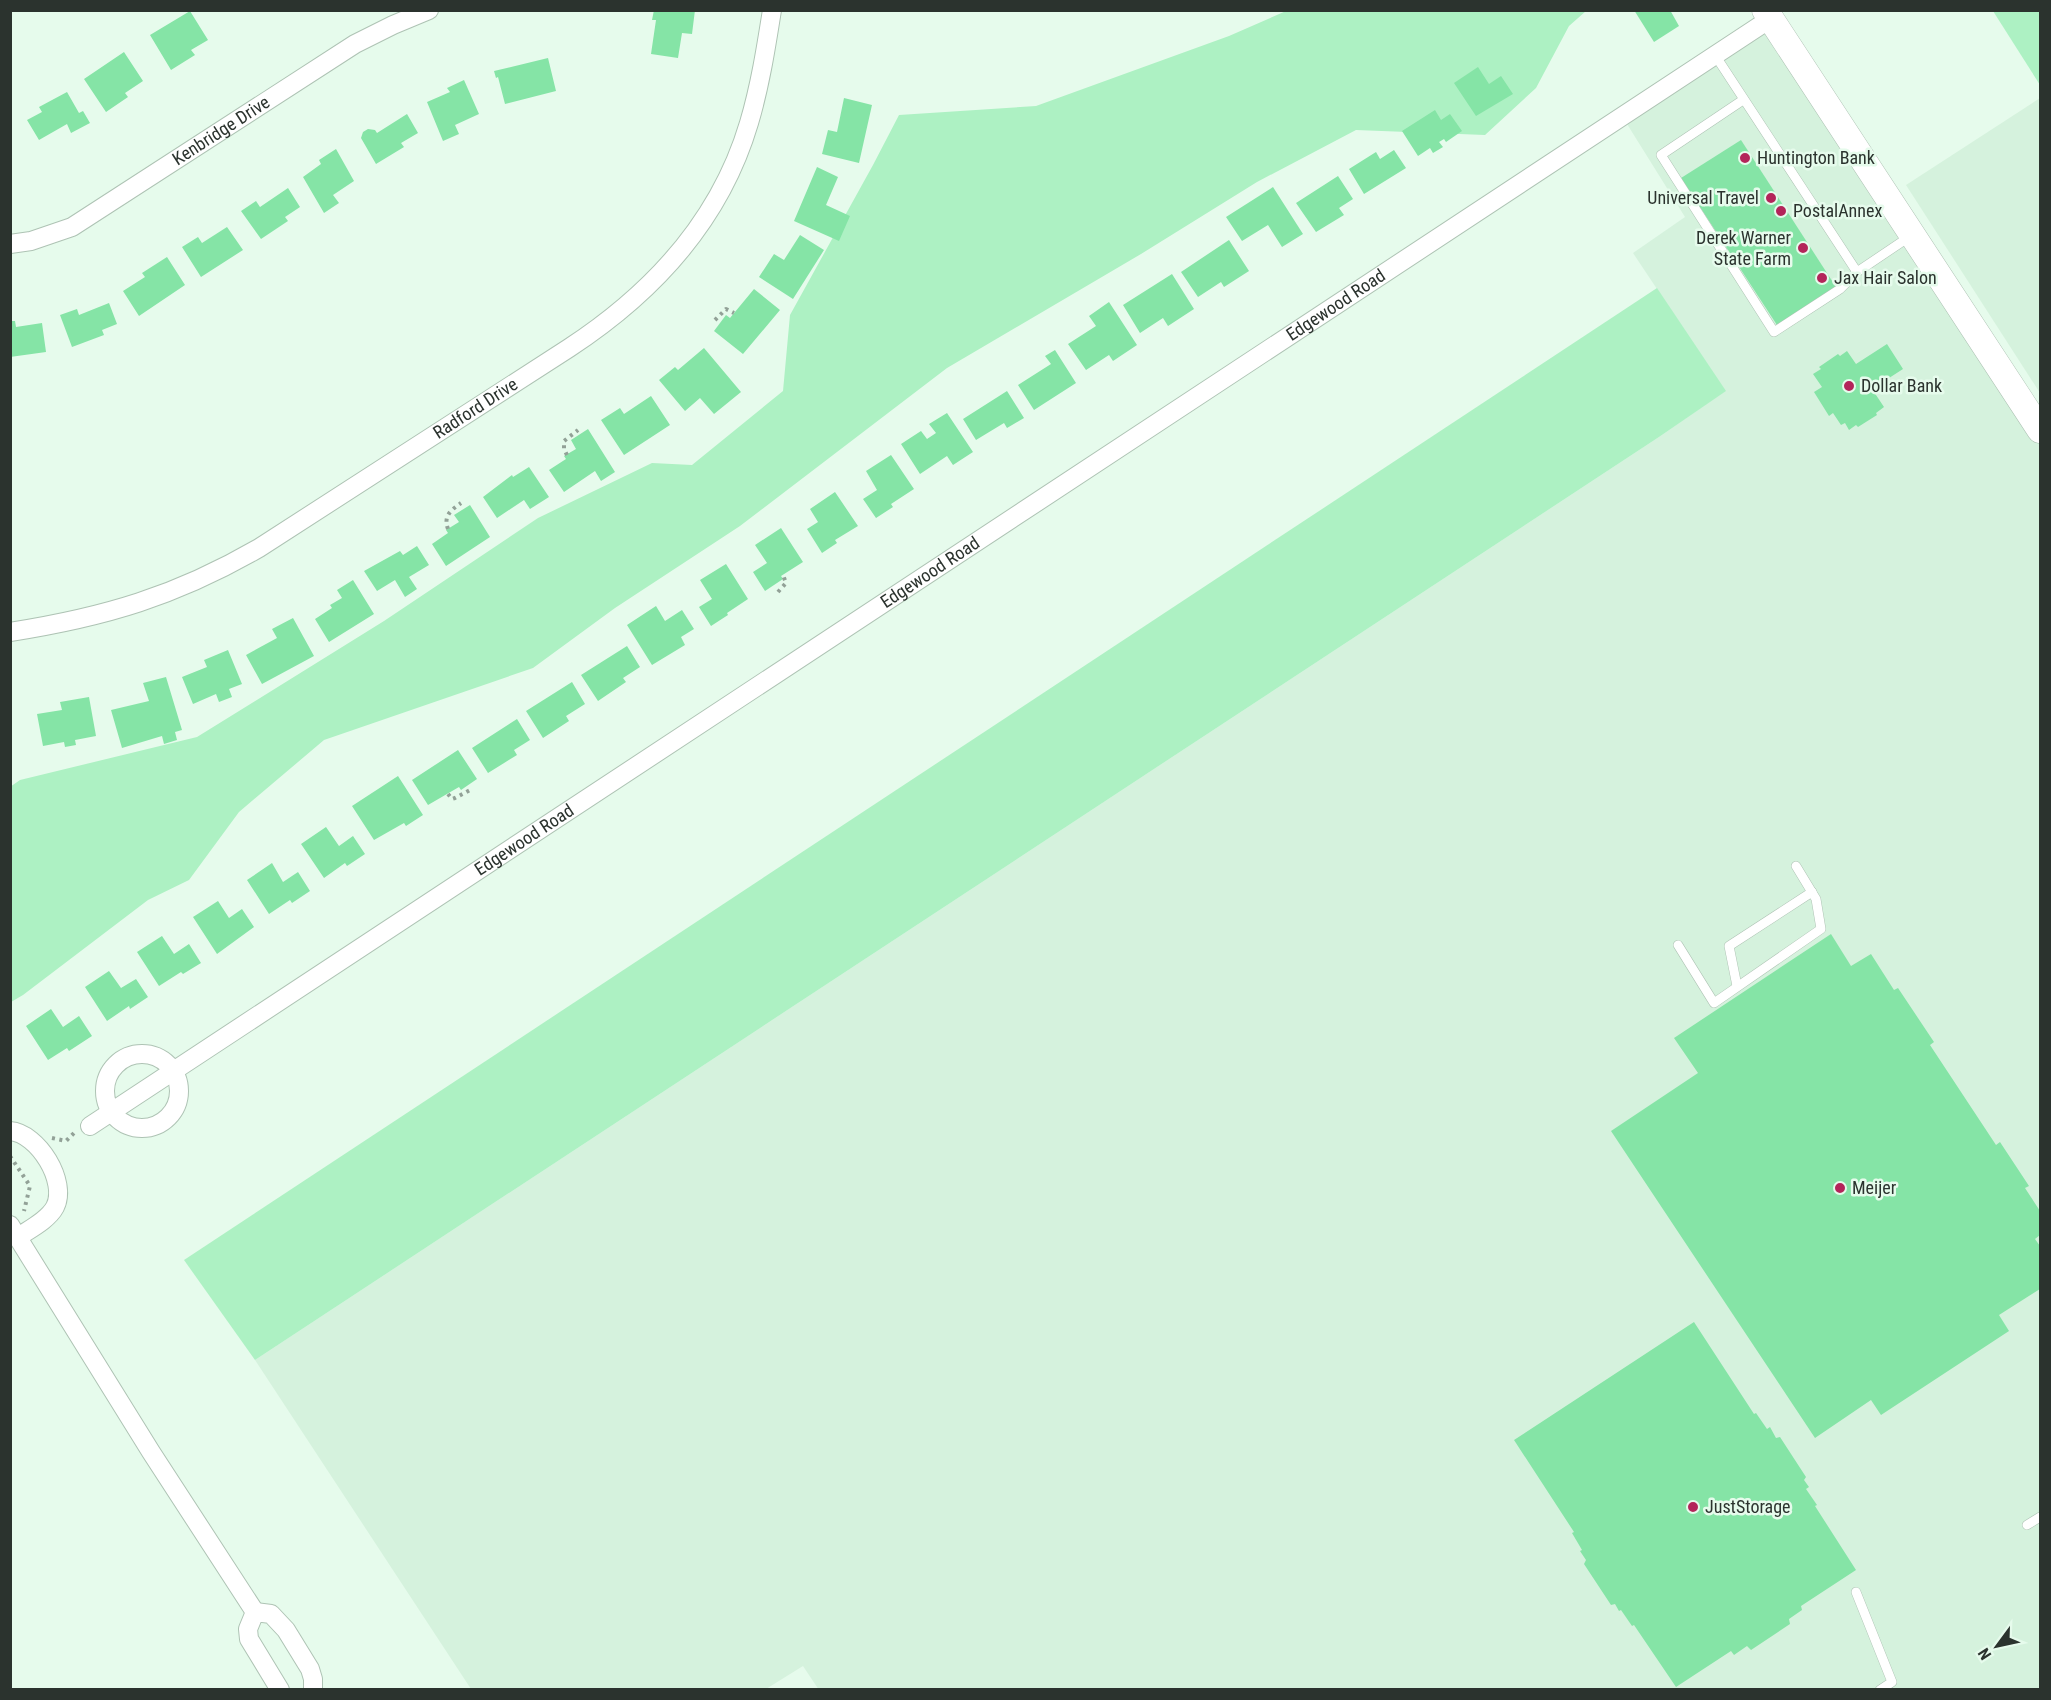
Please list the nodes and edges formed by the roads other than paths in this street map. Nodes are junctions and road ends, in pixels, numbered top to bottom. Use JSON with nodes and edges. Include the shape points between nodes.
{"nodes":[{"id":1,"x":429,"y":10,"type":"edge"},
{"id":2,"x":771,"y":10,"type":"edge"},
{"id":3,"x":1768,"y":15,"type":"edge"},
{"id":4,"x":1715,"y":55,"type":"junction"},
{"id":5,"x":1743,"y":100,"type":"junction"},
{"id":6,"x":1912,"y":235,"type":"junction"},
{"id":7,"x":10,"y":244,"type":"edge"},
{"id":8,"x":1857,"y":272,"type":"junction"},
{"id":9,"x":2040,"y":430,"type":"edge"},
{"id":10,"x":10,"y":632,"type":"edge"},
{"id":11,"x":1796,"y":866,"type":"dead end"},
{"id":12,"x":1812,"y":892,"type":"junction"},
{"id":13,"x":1678,"y":945,"type":"dead end"},
{"id":14,"x":1737,"y":986,"type":"junction"},
{"id":15,"x":174,"y":1071,"type":"junction"},
{"id":16,"x":112,"y":1112,"type":"junction"},
{"id":17,"x":90,"y":1126,"type":"dead end"},
{"id":18,"x":10,"y":1131,"type":"edge"},
{"id":19,"x":17,"y":1225,"type":"edge"},
{"id":20,"x":2040,"y":1516,"type":"edge"},
{"id":21,"x":2027,"y":1526,"type":"dead end"},
{"id":22,"x":1856,"y":1592,"type":"dead end"},
{"id":23,"x":255,"y":1611,"type":"junction"},
{"id":24,"x":280,"y":1689,"type":"edge"},
{"id":25,"x":313,"y":1689,"type":"edge"},
{"id":26,"x":1880,"y":1689,"type":"edge"}],
"edges":[{"from":1,"to":7,"type":"street","name":"Kenbridge Drive","via":[[355,44],[72,227]]},
{"from":2,"to":10,"type":"street","name":"Radford Drive","via":[[757,93],[731,172],[680,251],[618,314],[226,566],[135,605],[62,624]]},
{"from":3,"to":4,"type":"street","name":"Edgewood Road"},
{"from":3,"to":6,"type":"main road"},
{"from":4,"to":5,"type":"lane"},
{"from":4,"to":15,"type":"street","name":"Edgewood Road"},
{"from":5,"to":8,"type":"lane"},
{"from":5,"to":8,"type":"lane","via":[[1661,155],[1774,332],[1840,289]]},
{"from":6,"to":8,"type":"lane"},
{"from":6,"to":9,"type":"main road"},
{"from":11,"to":12,"type":"lane"},
{"from":12,"to":14,"type":"lane","via":[[1729,946]]},
{"from":12,"to":14,"type":"lane","via":[[1821,929]]},
{"from":13,"to":14,"type":"lane","via":[[1714,1003]]},
{"from":15,"to":16,"type":"street","name":"Edgewood Road"},
{"from":15,"to":16,"type":"street","via":[[178,1099],[161,1123],[137,1128],[120,1121]]},
{"from":15,"to":16,"type":"street","via":[[165,1061],[149,1054],[121,1060],[105,1084],[106,1102]]},
{"from":16,"to":17,"type":"street","name":"Edgewood Road"},
{"from":18,"to":19,"type":"street","via":[[30,1137],[38,1145],[57,1178],[59,1194],[55,1208],[44,1219]]},
{"from":19,"to":23,"type":"street","via":[[150,1452]]},
{"from":20,"to":21,"type":"lane"},
{"from":22,"to":26,"type":"lane","via":[[1892,1682]]},
{"from":23,"to":24,"type":"street","via":[[248,1629],[249,1639]]},
{"from":23,"to":25,"type":"street","via":[[271,1614],[286,1630],[310,1669]]}]}
